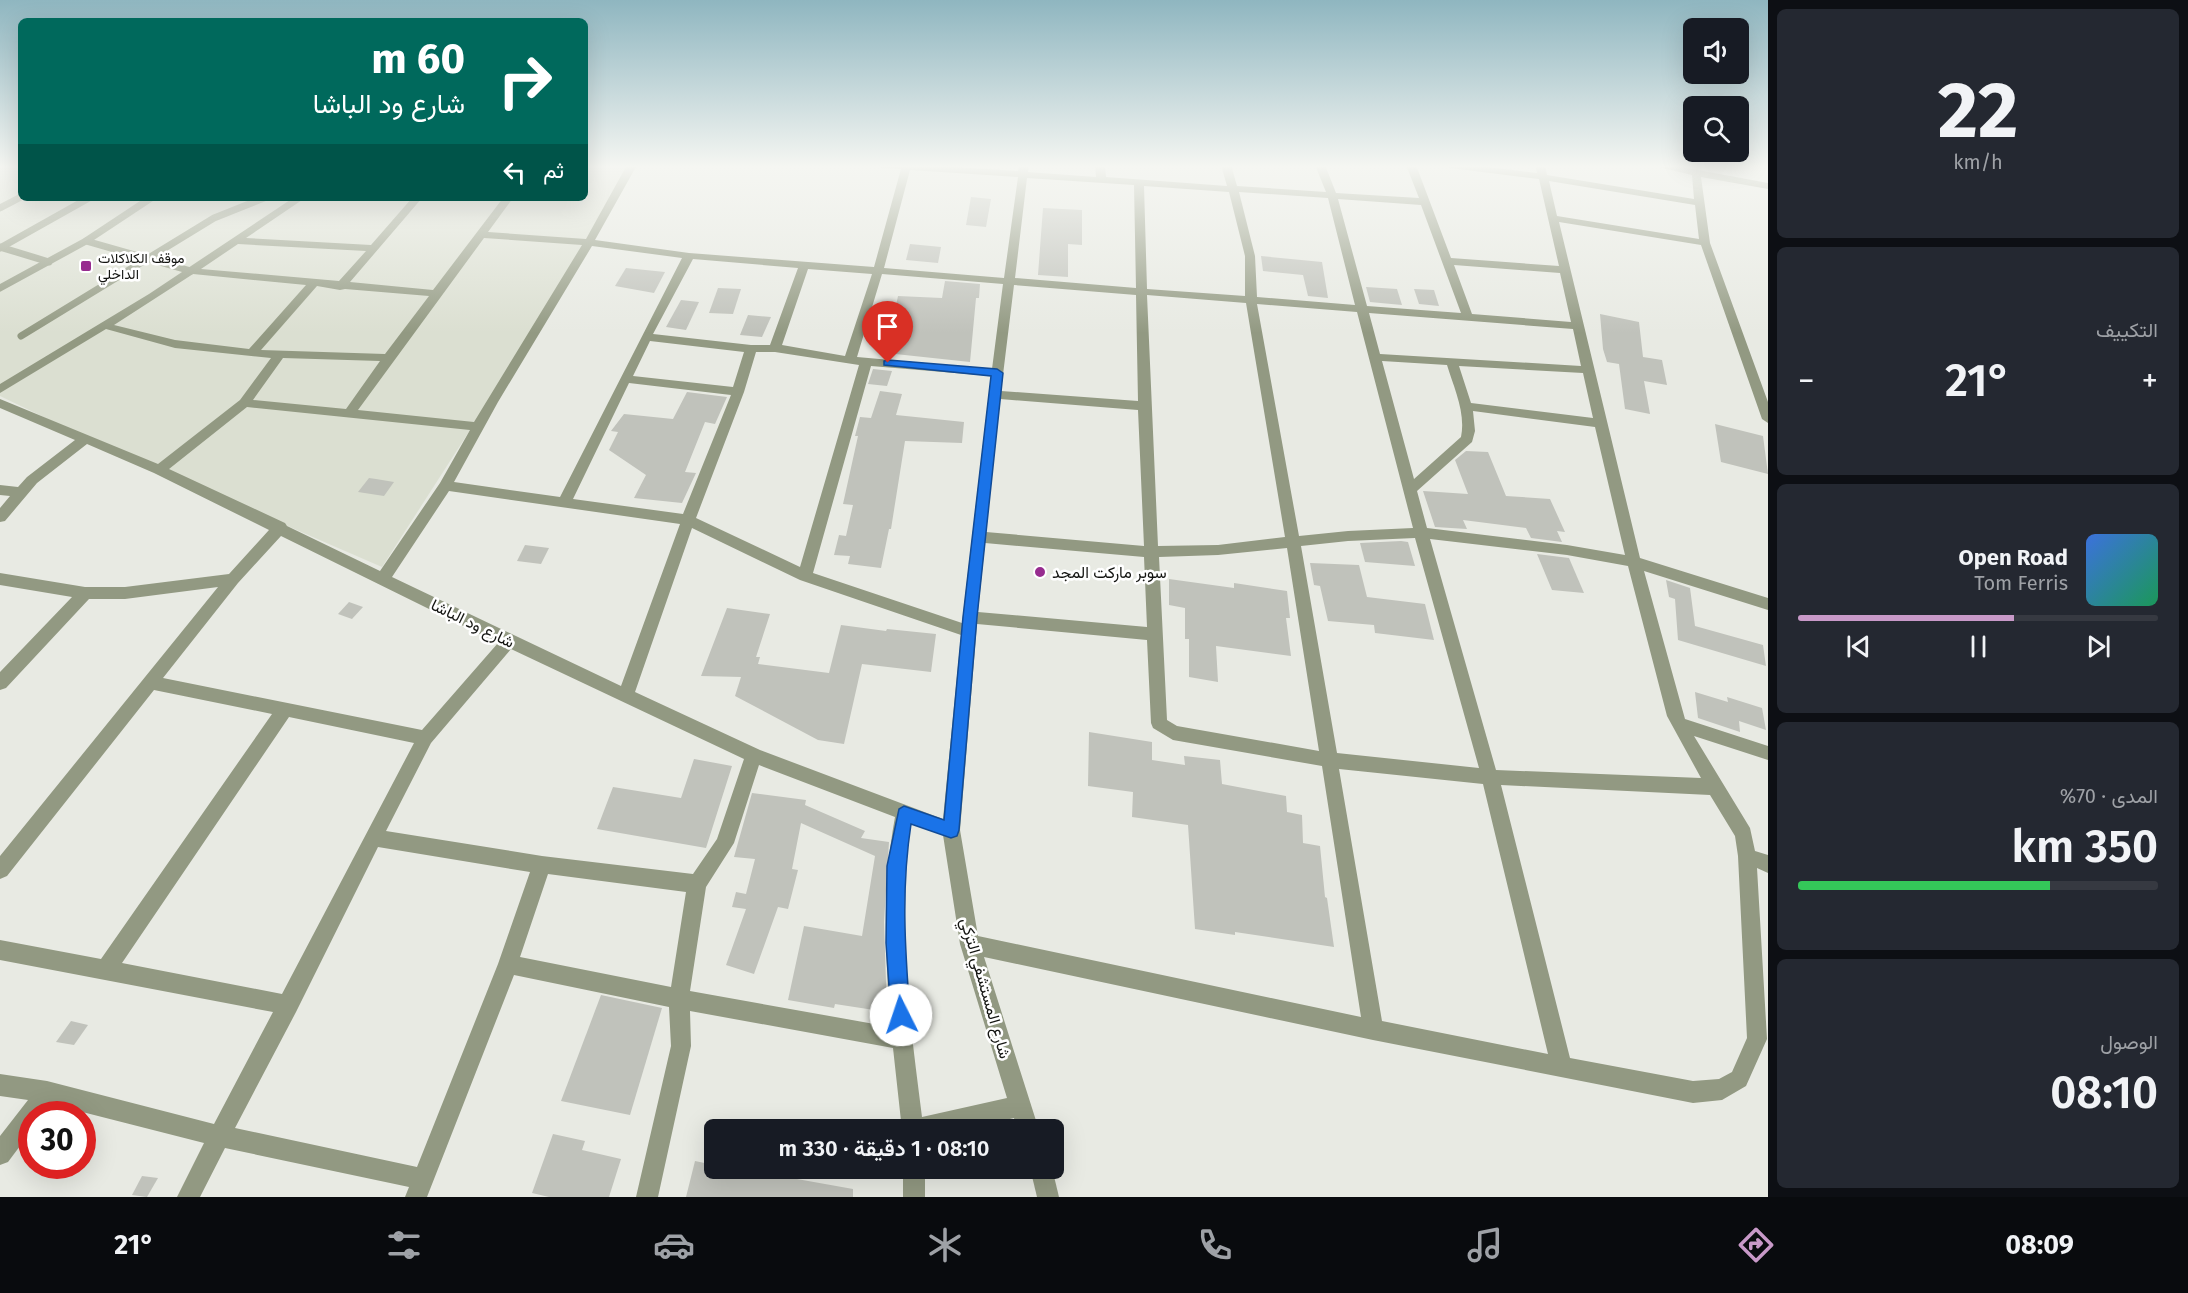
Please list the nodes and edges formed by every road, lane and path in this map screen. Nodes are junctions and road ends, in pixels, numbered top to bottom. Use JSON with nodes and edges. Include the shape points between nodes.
{"nodes":[{"id":1,"x":47,"y":221,"type":"edge"},
{"id":2,"x":116,"y":221,"type":"edge"},
{"id":3,"x":209,"y":221,"type":"edge"},
{"id":4,"x":267,"y":221,"type":"edge"},
{"id":5,"x":397,"y":221,"type":"edge"},
{"id":6,"x":491,"y":221,"type":"edge"},
{"id":7,"x":601,"y":221,"type":"edge"},
{"id":8,"x":894,"y":221,"type":"edge"},
{"id":9,"x":1018,"y":221,"type":"edge"},
{"id":10,"x":1140,"y":221,"type":"edge"},
{"id":11,"x":1242,"y":221,"type":"edge"},
{"id":12,"x":1339,"y":221,"type":"edge"},
{"id":13,"x":1433,"y":221,"type":"edge"},
{"id":14,"x":1552,"y":221,"type":"edge"},
{"id":15,"x":1569,"y":221,"type":"edge"},
{"id":16,"x":1702,"y":221,"type":"edge"},
{"id":17,"x":480,"y":235,"type":"junction"},
{"id":18,"x":86,"y":241,"type":"junction"},
{"id":19,"x":237,"y":241,"type":"junction"},
{"id":20,"x":589,"y":242,"type":"junction"},
{"id":21,"x":1705,"y":243,"type":"junction"},
{"id":22,"x":0,"y":247,"type":"edge"},
{"id":23,"x":374,"y":248,"type":"junction"},
{"id":24,"x":689,"y":256,"type":"junction"},
{"id":25,"x":147,"y":259,"type":"junction"},
{"id":26,"x":1448,"y":261,"type":"junction"},
{"id":27,"x":49,"y":262,"type":"junction"},
{"id":28,"x":804,"y":265,"type":"junction"},
{"id":29,"x":1563,"y":270,"type":"junction"},
{"id":30,"x":191,"y":271,"type":"junction"},
{"id":31,"x":878,"y":271,"type":"junction"},
{"id":32,"x":1010,"y":281,"type":"junction"},
{"id":33,"x":314,"y":284,"type":"junction"},
{"id":34,"x":340,"y":287,"type":"junction"},
{"id":35,"x":0,"y":288,"type":"edge"},
{"id":36,"x":1143,"y":291,"type":"junction"},
{"id":37,"x":438,"y":294,"type":"junction"},
{"id":38,"x":1251,"y":300,"type":"junction"},
{"id":39,"x":1362,"y":309,"type":"junction"},
{"id":40,"x":1468,"y":318,"type":"junction"},
{"id":41,"x":107,"y":326,"type":"junction"},
{"id":42,"x":1577,"y":326,"type":"junction"},
{"id":43,"x":21,"y":336,"type":"dead end"},
{"id":44,"x":646,"y":337,"type":"junction"},
{"id":45,"x":775,"y":348,"type":"junction"},
{"id":46,"x":751,"y":349,"type":"junction"},
{"id":47,"x":253,"y":352,"type":"junction"},
{"id":48,"x":281,"y":353,"type":"junction"},
{"id":49,"x":1375,"y":357,"type":"junction"},
{"id":50,"x":388,"y":358,"type":"junction"},
{"id":51,"x":850,"y":360,"type":"junction"},
{"id":52,"x":866,"y":361,"type":"junction"},
{"id":53,"x":1452,"y":362,"type":"junction"},
{"id":54,"x":1588,"y":370,"type":"junction"},
{"id":55,"x":997,"y":373,"type":"junction"},
{"id":56,"x":627,"y":379,"type":"junction"},
{"id":57,"x":0,"y":388,"type":"edge"},
{"id":58,"x":738,"y":392,"type":"junction"},
{"id":59,"x":995,"y":395,"type":"junction"},
{"id":60,"x":0,"y":403,"type":"edge"},
{"id":61,"x":244,"y":403,"type":"junction"},
{"id":62,"x":1144,"y":406,"type":"junction"},
{"id":63,"x":1466,"y":406,"type":"junction"},
{"id":64,"x":350,"y":413,"type":"junction"},
{"id":65,"x":1768,"y":418,"type":"edge"},
{"id":66,"x":1601,"y":423,"type":"junction"},
{"id":67,"x":478,"y":427,"type":"junction"},
{"id":68,"x":85,"y":439,"type":"junction"},
{"id":69,"x":159,"y":470,"type":"junction"},
{"id":70,"x":445,"y":486,"type":"junction"},
{"id":71,"x":1411,"y":489,"type":"junction"},
{"id":72,"x":0,"y":490,"type":"edge"},
{"id":73,"x":21,"y":492,"type":"junction"},
{"id":74,"x":564,"y":503,"type":"junction"},
{"id":75,"x":0,"y":517,"type":"edge"},
{"id":76,"x":688,"y":519,"type":"junction"},
{"id":77,"x":280,"y":527,"type":"junction"},
{"id":78,"x":1421,"y":533,"type":"junction"},
{"id":79,"x":979,"y":537,"type":"junction"},
{"id":80,"x":1294,"y":542,"type":"junction"},
{"id":81,"x":1150,"y":552,"type":"junction"},
{"id":82,"x":1634,"y":562,"type":"junction"},
{"id":83,"x":805,"y":576,"type":"junction"},
{"id":84,"x":383,"y":578,"type":"junction"},
{"id":85,"x":0,"y":579,"type":"edge"},
{"id":86,"x":233,"y":579,"type":"junction"},
{"id":87,"x":85,"y":593,"type":"junction"},
{"id":88,"x":1768,"y":604,"type":"edge"},
{"id":89,"x":969,"y":624,"type":"junction"},
{"id":90,"x":1154,"y":633,"type":"junction"},
{"id":91,"x":509,"y":641,"type":"junction"},
{"id":92,"x":0,"y":682,"type":"edge"},
{"id":93,"x":150,"y":682,"type":"junction"},
{"id":94,"x":626,"y":695,"type":"junction"},
{"id":95,"x":285,"y":709,"type":"junction"},
{"id":96,"x":1678,"y":724,"type":"junction"},
{"id":97,"x":425,"y":738,"type":"junction"},
{"id":98,"x":1768,"y":753,"type":"edge"},
{"id":99,"x":754,"y":756,"type":"junction"},
{"id":100,"x":1329,"y":760,"type":"junction"},
{"id":101,"x":1490,"y":777,"type":"junction"},
{"id":102,"x":1716,"y":788,"type":"junction"},
{"id":103,"x":904,"y":814,"type":"junction"},
{"id":104,"x":951,"y":830,"type":"junction"},
{"id":105,"x":375,"y":838,"type":"junction"},
{"id":106,"x":1748,"y":856,"type":"junction"},
{"id":107,"x":1768,"y":864,"type":"edge"},
{"id":108,"x":542,"y":865,"type":"junction"},
{"id":109,"x":0,"y":870,"type":"edge"},
{"id":110,"x":697,"y":884,"type":"junction"},
{"id":111,"x":970,"y":944,"type":"junction"},
{"id":112,"x":0,"y":950,"type":"edge"},
{"id":113,"x":508,"y":964,"type":"junction"},
{"id":114,"x":106,"y":969,"type":"junction"},
{"id":115,"x":679,"y":999,"type":"junction"},
{"id":116,"x":289,"y":1005,"type":"junction"},
{"id":117,"x":1373,"y":1030,"type":"junction"},
{"id":118,"x":902,"y":1039,"type":"junction"},
{"id":119,"x":1763,"y":1041,"type":"edge"},
{"id":120,"x":1562,"y":1067,"type":"junction"},
{"id":121,"x":0,"y":1085,"type":"edge"},
{"id":122,"x":47,"y":1092,"type":"junction"},
{"id":123,"x":1021,"y":1106,"type":"junction"},
{"id":124,"x":913,"y":1119,"type":"edge"},
{"id":125,"x":963,"y":1119,"type":"edge"},
{"id":126,"x":1025,"y":1119,"type":"edge"},
{"id":127,"x":220,"y":1136,"type":"junction"},
{"id":128,"x":0,"y":1154,"type":"edge"},
{"id":129,"x":914,"y":1179,"type":"edge"},
{"id":130,"x":1044,"y":1179,"type":"edge"},
{"id":131,"x":419,"y":1188,"type":"edge"},
{"id":132,"x":188,"y":1197,"type":"edge"},
{"id":133,"x":647,"y":1197,"type":"edge"},
{"id":134,"x":914,"y":1197,"type":"edge"},
{"id":135,"x":1048,"y":1197,"type":"edge"}],
"edges":[{"from":1,"to":22,"type":"lane"},
{"from":2,"to":18,"type":"lane"},
{"from":3,"to":25,"type":"lane"},
{"from":4,"to":19,"type":"street"},
{"from":5,"to":23,"type":"street"},
{"from":6,"to":17,"type":"street"},
{"from":7,"to":20,"type":"street"},
{"from":8,"to":31,"type":"street"},
{"from":9,"to":32,"type":"street","name":"شارع المستشفي التركي"},
{"from":10,"to":36,"type":"street"},
{"from":11,"to":38,"type":"street","via":[[1250,256]]},
{"from":12,"to":39,"type":"street"},
{"from":13,"to":26,"type":"street"},
{"from":14,"to":29,"type":"street"},
{"from":15,"to":21,"type":"street"},
{"from":16,"to":21,"type":"street"},
{"from":17,"to":20,"type":"street"},
{"from":17,"to":37,"type":"street"},
{"from":18,"to":25,"type":"lane"},
{"from":18,"to":27,"type":"lane"},
{"from":19,"to":23,"type":"street"},
{"from":19,"to":30,"type":"street"},
{"from":20,"to":24,"type":"street"},
{"from":20,"to":67,"type":"street"},
{"from":21,"to":65,"type":"street"},
{"from":22,"to":27,"type":"lane"},
{"from":23,"to":34,"type":"street"},
{"from":24,"to":28,"type":"street"},
{"from":24,"to":44,"type":"street"},
{"from":25,"to":30,"type":"lane"},
{"from":25,"to":43,"type":"lane"},
{"from":26,"to":29,"type":"street"},
{"from":26,"to":40,"type":"street"},
{"from":27,"to":35,"type":"lane"},
{"from":28,"to":31,"type":"street"},
{"from":28,"to":45,"type":"street"},
{"from":29,"to":42,"type":"street"},
{"from":30,"to":33,"type":"street"},
{"from":30,"to":41,"type":"street"},
{"from":31,"to":32,"type":"street"},
{"from":31,"to":51,"type":"street"},
{"from":32,"to":36,"type":"street"},
{"from":32,"to":55,"type":"street","name":"شارع المستشفي التركي"},
{"from":33,"to":34,"type":"street"},
{"from":33,"to":47,"type":"street"},
{"from":34,"to":37,"type":"street"},
{"from":36,"to":38,"type":"street"},
{"from":36,"to":62,"type":"street"},
{"from":37,"to":50,"type":"street"},
{"from":38,"to":39,"type":"street"},
{"from":38,"to":80,"type":"street"},
{"from":39,"to":40,"type":"street"},
{"from":39,"to":49,"type":"street"},
{"from":40,"to":42,"type":"street"},
{"from":41,"to":47,"type":"street","via":[[162,342]]},
{"from":41,"to":57,"type":"street"},
{"from":42,"to":54,"type":"street"},
{"from":44,"to":46,"type":"street"},
{"from":44,"to":56,"type":"street"},
{"from":45,"to":46,"type":"street"},
{"from":45,"to":51,"type":"street"},
{"from":46,"to":58,"type":"street"},
{"from":47,"to":48,"type":"street"},
{"from":48,"to":50,"type":"street"},
{"from":48,"to":61,"type":"street"},
{"from":49,"to":53,"type":"street"},
{"from":49,"to":71,"type":"street"},
{"from":50,"to":64,"type":"street"},
{"from":51,"to":52,"type":"street"},
{"from":52,"to":55,"type":"street"},
{"from":52,"to":83,"type":"street"},
{"from":53,"to":54,"type":"street"},
{"from":53,"to":63,"type":"street"},
{"from":54,"to":66,"type":"street"},
{"from":55,"to":59,"type":"street","name":"شارع المستشفي التركي"},
{"from":56,"to":58,"type":"street"},
{"from":56,"to":74,"type":"street"},
{"from":58,"to":76,"type":"street"},
{"from":59,"to":62,"type":"street"},
{"from":59,"to":79,"type":"street","name":"شارع المستشفي التركي"},
{"from":60,"to":68,"type":"street","name":"شارع ود الباشا"},
{"from":61,"to":64,"type":"street"},
{"from":61,"to":69,"type":"street"},
{"from":62,"to":81,"type":"street"},
{"from":63,"to":66,"type":"street"},
{"from":63,"to":71,"type":"street","via":[[1467,439]]},
{"from":64,"to":67,"type":"street"},
{"from":66,"to":82,"type":"street"},
{"from":67,"to":70,"type":"street"},
{"from":68,"to":69,"type":"street","name":"شارع ود الباشا"},
{"from":68,"to":73,"type":"street"},
{"from":69,"to":77,"type":"street","name":"شارع ود الباشا"},
{"from":70,"to":74,"type":"street"},
{"from":70,"to":84,"type":"street"},
{"from":71,"to":78,"type":"street"},
{"from":72,"to":73,"type":"street"},
{"from":73,"to":75,"type":"street"},
{"from":74,"to":76,"type":"street"},
{"from":76,"to":83,"type":"street"},
{"from":76,"to":94,"type":"street"},
{"from":77,"to":84,"type":"street","name":"شارع ود الباشا"},
{"from":77,"to":86,"type":"street"},
{"from":78,"to":80,"type":"street"},
{"from":78,"to":82,"type":"street"},
{"from":78,"to":101,"type":"street"},
{"from":79,"to":81,"type":"street"},
{"from":79,"to":89,"type":"street","name":"شارع المستشفي التركي"},
{"from":80,"to":81,"type":"street"},
{"from":80,"to":100,"type":"street"},
{"from":81,"to":90,"type":"street"},
{"from":82,"to":88,"type":"street"},
{"from":82,"to":96,"type":"street"},
{"from":83,"to":89,"type":"street"},
{"from":84,"to":91,"type":"street","name":"شارع ود الباشا"},
{"from":85,"to":87,"type":"street"},
{"from":86,"to":87,"type":"street","via":[[154,590]]},
{"from":86,"to":93,"type":"street"},
{"from":87,"to":92,"type":"street"},
{"from":89,"to":90,"type":"street"},
{"from":89,"to":104,"type":"street","name":"شارع المستشفي التركي"},
{"from":90,"to":100,"type":"street","via":[[1160,723],[1166,729]]},
{"from":91,"to":94,"type":"street","name":"شارع ود الباشا"},
{"from":91,"to":97,"type":"street"},
{"from":93,"to":95,"type":"street"},
{"from":93,"to":109,"type":"street"},
{"from":94,"to":99,"type":"street","name":"شارع ود الباشا"},
{"from":95,"to":97,"type":"street"},
{"from":95,"to":114,"type":"street"},
{"from":96,"to":98,"type":"street"},
{"from":96,"to":102,"type":"street"},
{"from":97,"to":105,"type":"street"},
{"from":99,"to":103,"type":"street","name":"شارع ود الباشا"},
{"from":99,"to":110,"type":"street","via":[[725,843]]},
{"from":100,"to":101,"type":"street"},
{"from":100,"to":117,"type":"street"},
{"from":101,"to":102,"type":"street"},
{"from":101,"to":120,"type":"street"},
{"from":102,"to":106,"type":"street","via":[[1744,834]]},
{"from":103,"to":104,"type":"street","name":"شارع ود الباشا"},
{"from":103,"to":118,"type":"street","via":[[896,866],[895,943]]},
{"from":104,"to":111,"type":"street","name":"شارع المستشفي التركي"},
{"from":105,"to":108,"type":"street"},
{"from":105,"to":116,"type":"street"},
{"from":106,"to":107,"type":"street"},
{"from":106,"to":119,"type":"street"},
{"from":108,"to":110,"type":"street"},
{"from":108,"to":113,"type":"street"},
{"from":110,"to":115,"type":"street"},
{"from":111,"to":117,"type":"street"},
{"from":111,"to":123,"type":"street","name":"شارع المستشفي التركي"},
{"from":112,"to":114,"type":"street"},
{"from":113,"to":115,"type":"street"},
{"from":113,"to":131,"type":"street"},
{"from":114,"to":116,"type":"street"},
{"from":115,"to":118,"type":"street"},
{"from":115,"to":133,"type":"street","via":[[681,1046],[676,1077]]},
{"from":116,"to":127,"type":"street"},
{"from":117,"to":120,"type":"street"},
{"from":118,"to":124,"type":"street"},
{"from":119,"to":120,"type":"street","via":[[1739,1079],[1722,1089],[1693,1092]]},
{"from":121,"to":122,"type":"street"},
{"from":122,"to":127,"type":"street"},
{"from":122,"to":128,"type":"street"},
{"from":123,"to":125,"type":"street"},
{"from":123,"to":126,"type":"street","name":"شارع المستشفي التركي"},
{"from":127,"to":131,"type":"street"},
{"from":127,"to":132,"type":"street"},
{"from":129,"to":134,"type":"street"},
{"from":130,"to":135,"type":"street"}]}
